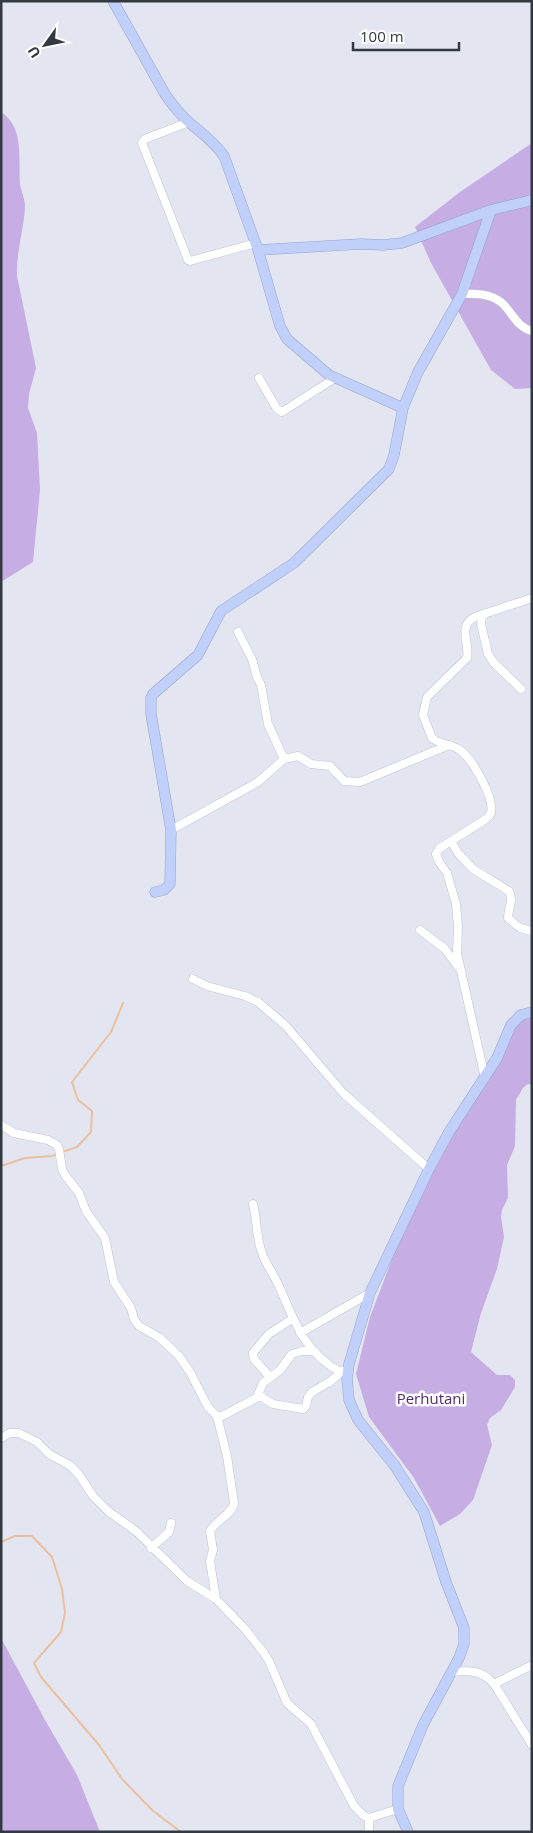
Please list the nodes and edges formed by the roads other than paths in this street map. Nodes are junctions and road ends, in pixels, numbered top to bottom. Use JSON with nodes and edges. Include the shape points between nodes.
{"nodes":[{"id":1,"x":113,"y":1,"type":"edge"},
{"id":2,"x":190,"y":122,"type":"junction"},
{"id":3,"x":532,"y":200,"type":"edge"},
{"id":4,"x":491,"y":210,"type":"junction"},
{"id":5,"x":257,"y":246,"type":"junction"},
{"id":6,"x":462,"y":294,"type":"junction"},
{"id":7,"x":532,"y":331,"type":"edge"},
{"id":8,"x":259,"y":378,"type":"dead end"},
{"id":9,"x":335,"y":378,"type":"junction"},
{"id":10,"x":403,"y":408,"type":"junction"},
{"id":11,"x":532,"y":598,"type":"edge"},
{"id":12,"x":486,"y":613,"type":"junction"},
{"id":13,"x":238,"y":632,"type":"dead end"},
{"id":14,"x":521,"y":689,"type":"dead end"},
{"id":15,"x":449,"y":745,"type":"junction"},
{"id":16,"x":284,"y":759,"type":"junction"},
{"id":17,"x":171,"y":830,"type":"junction"},
{"id":18,"x":451,"y":841,"type":"junction"},
{"id":19,"x":154,"y":892,"type":"dead end"},
{"id":20,"x":420,"y":930,"type":"dead end"},
{"id":21,"x":532,"y":931,"type":"edge"},
{"id":22,"x":461,"y":971,"type":"junction"},
{"id":23,"x":193,"y":979,"type":"dead end"},
{"id":24,"x":532,"y":1012,"type":"edge"},
{"id":25,"x":485,"y":1078,"type":"junction"},
{"id":26,"x":1,"y":1125,"type":"edge"},
{"id":27,"x":429,"y":1168,"type":"junction"},
{"id":28,"x":253,"y":1204,"type":"dead end"},
{"id":29,"x":370,"y":1293,"type":"junction"},
{"id":30,"x":292,"y":1319,"type":"junction"},
{"id":31,"x":300,"y":1333,"type":"junction"},
{"id":32,"x":314,"y":1351,"type":"junction"},
{"id":33,"x":345,"y":1370,"type":"junction"},
{"id":34,"x":270,"y":1377,"type":"junction"},
{"id":35,"x":257,"y":1397,"type":"junction"},
{"id":36,"x":217,"y":1416,"type":"junction"},
{"id":37,"x":1,"y":1438,"type":"edge"},
{"id":38,"x":171,"y":1523,"type":"dead end"},
{"id":39,"x":151,"y":1548,"type":"junction"},
{"id":40,"x":216,"y":1599,"type":"junction"},
{"id":41,"x":532,"y":1665,"type":"edge"},
{"id":42,"x":451,"y":1672,"type":"junction"},
{"id":43,"x":494,"y":1684,"type":"junction"},
{"id":44,"x":532,"y":1745,"type":"edge"},
{"id":45,"x":398,"y":1809,"type":"junction"},
{"id":46,"x":369,"y":1818,"type":"junction"},
{"id":47,"x":368,"y":1832,"type":"edge"},
{"id":48,"x":408,"y":1832,"type":"edge"}],
"edges":[{"from":1,"to":2,"type":"street","via":[[165,94]]},
{"from":2,"to":5,"type":"street","via":[[224,156]]},
{"from":2,"to":5,"type":"street","via":[[144,139],[142,143],[188,260]]},
{"from":3,"to":4,"type":"street"},
{"from":4,"to":5,"type":"street","via":[[392,244]]},
{"from":4,"to":6,"type":"street"},
{"from":5,"to":9,"type":"street","via":[[283,333],[291,344]]},
{"from":6,"to":7,"type":"street","via":[[475,293],[494,298],[525,329]]},
{"from":6,"to":10,"type":"street","via":[[418,372]]},
{"from":8,"to":9,"type":"street","via":[[282,412]]},
{"from":9,"to":10,"type":"street"},
{"from":10,"to":17,"type":"street","via":[[389,469],[294,563],[221,611],[198,655],[153,694],[151,714]]},
{"from":11,"to":12,"type":"street"},
{"from":12,"to":14,"type":"street","via":[[481,624],[488,654]]},
{"from":12,"to":15,"type":"street","via":[[467,622],[466,658],[424,704],[423,715],[430,736],[434,741]]},
{"from":13,"to":16,"type":"street","via":[[252,659],[263,693],[268,724]]},
{"from":15,"to":16,"type":"street","via":[[360,782],[344,781],[330,766],[311,764],[298,756]]},
{"from":15,"to":18,"type":"street","via":[[462,751],[473,764],[489,799],[491,812],[486,819]]},
{"from":16,"to":17,"type":"street","via":[[258,782]]},
{"from":17,"to":19,"type":"street","via":[[170,884],[164,890]]},
{"from":18,"to":21,"type":"street","via":[[473,869],[509,891],[512,896],[508,918],[520,928]]},
{"from":18,"to":22,"type":"street","via":[[436,854],[447,873],[456,904],[457,953]]},
{"from":20,"to":22,"type":"street","via":[[445,949]]},
{"from":22,"to":25,"type":"street"},
{"from":23,"to":27,"type":"street","via":[[258,1002],[286,1026],[343,1093]]},
{"from":24,"to":25,"type":"street","via":[[522,1015],[511,1025]]},
{"from":25,"to":27,"type":"street"},
{"from":26,"to":36,"type":"street","via":[[14,1133],[53,1142],[59,1149],[65,1175],[105,1238],[114,1282],[131,1308],[134,1320],[179,1356],[208,1407]]},
{"from":27,"to":29,"type":"street"},
{"from":28,"to":30,"type":"street","via":[[260,1249]]},
{"from":29,"to":31,"type":"street"},
{"from":29,"to":33,"type":"street"},
{"from":30,"to":31,"type":"street"},
{"from":30,"to":34,"type":"street","via":[[269,1334],[253,1353]]},
{"from":31,"to":32,"type":"street"},
{"from":32,"to":33,"type":"street","via":[[329,1365]]},
{"from":32,"to":34,"type":"street","via":[[302,1350],[292,1354]]},
{"from":33,"to":35,"type":"street","via":[[312,1392],[303,1409],[273,1404]]},
{"from":33,"to":42,"type":"street","via":[[353,1411],[395,1466],[424,1512],[462,1621],[464,1644]]},
{"from":34,"to":35,"type":"street","via":[[261,1386]]},
{"from":35,"to":36,"type":"street"},
{"from":36,"to":40,"type":"street","via":[[228,1456],[234,1503],[210,1531]]},
{"from":37,"to":39,"type":"street","via":[[14,1432],[24,1435],[71,1466],[100,1503],[136,1531]]},
{"from":38,"to":39,"type":"street","via":[[169,1532]]},
{"from":39,"to":40,"type":"street","via":[[187,1581]]},
{"from":40,"to":46,"type":"street","via":[[264,1653],[287,1703],[311,1724],[354,1806]]},
{"from":41,"to":43,"type":"street"},
{"from":42,"to":43,"type":"street","via":[[475,1671]]},
{"from":42,"to":45,"type":"street","via":[[427,1716],[400,1778]]},
{"from":43,"to":44,"type":"street"},
{"from":45,"to":46,"type":"street"},
{"from":45,"to":48,"type":"street"},
{"from":46,"to":47,"type":"street"}]}
